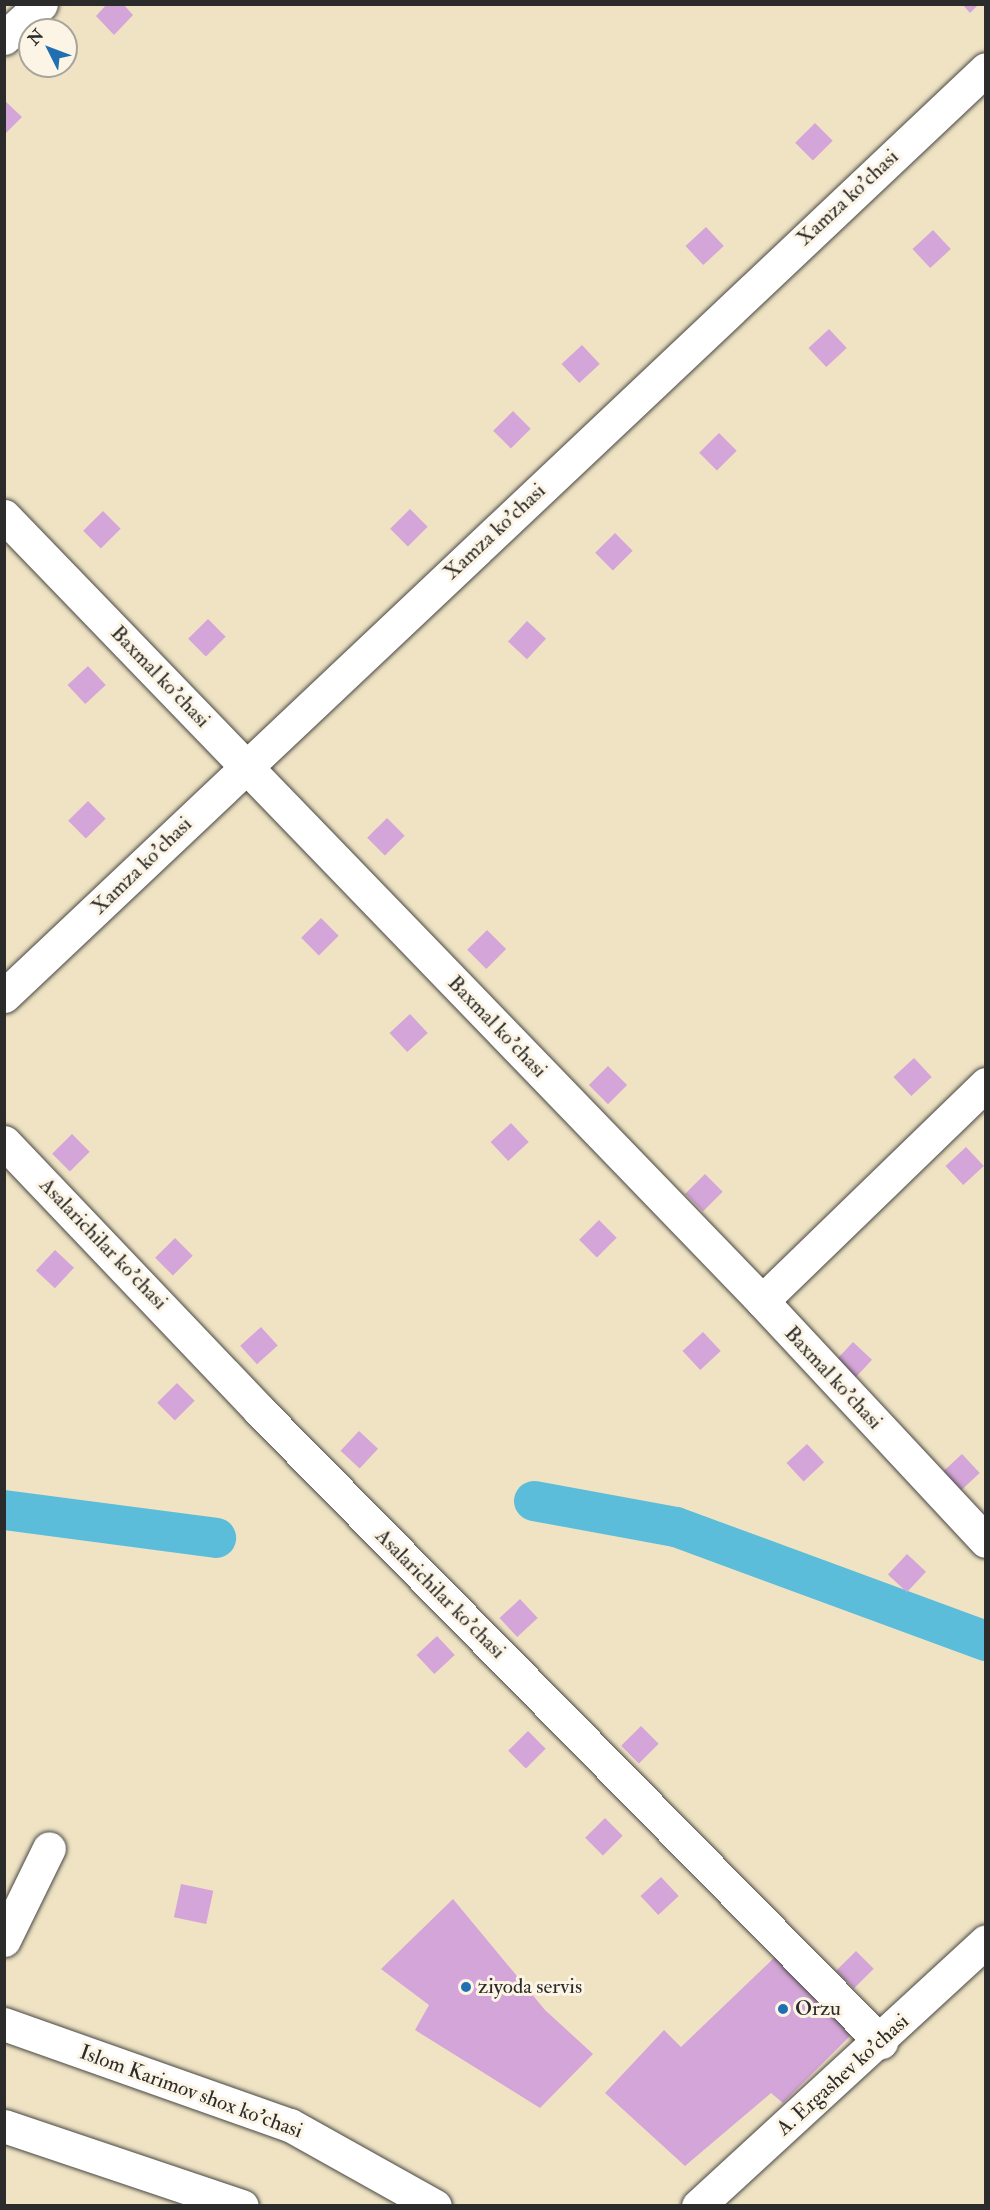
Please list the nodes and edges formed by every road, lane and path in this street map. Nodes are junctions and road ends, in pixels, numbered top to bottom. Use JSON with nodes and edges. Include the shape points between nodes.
{"nodes":[{"id":1,"x":41,"y":4,"type":"edge"},
{"id":2,"x":4,"y":38,"type":"edge"},
{"id":3,"x":986,"y":69,"type":"edge"},
{"id":4,"x":4,"y":516,"type":"edge"},
{"id":5,"x":246,"y":767,"type":"junction"},
{"id":6,"x":4,"y":996,"type":"edge"},
{"id":7,"x":986,"y":1084,"type":"edge"},
{"id":8,"x":4,"y":1142,"type":"edge"},
{"id":9,"x":762,"y":1301,"type":"junction"},
{"id":10,"x":986,"y":1541,"type":"edge"},
{"id":11,"x":50,"y":1848,"type":"dead end"},
{"id":12,"x":4,"y":1940,"type":"edge"},
{"id":13,"x":986,"y":1941,"type":"edge"},
{"id":14,"x":4,"y":2024,"type":"edge"},
{"id":15,"x":881,"y":2042,"type":"junction"},
{"id":16,"x":4,"y":2126,"type":"edge"},
{"id":17,"x":203,"y":2198,"type":"edge"},
{"id":18,"x":242,"y":2205,"type":"edge"},
{"id":19,"x":435,"y":2205,"type":"edge"},
{"id":20,"x":698,"y":2205,"type":"edge"}],
"edges":[{"from":1,"to":2,"type":"street"},
{"from":3,"to":5,"type":"street","name":"Xamza ko'chasi"},
{"from":4,"to":5,"type":"street","name":"Baxmal ko'chasi"},
{"from":5,"to":6,"type":"street","name":"Xamza ko'chasi"},
{"from":5,"to":9,"type":"street","name":"Baxmal ko'chasi"},
{"from":7,"to":9,"type":"street"},
{"from":8,"to":15,"type":"street","name":"Asalarichilar ko'chasi","via":[[259,1410]]},
{"from":9,"to":10,"type":"street","name":"Baxmal ko'chasi"},
{"from":11,"to":12,"type":"street"},
{"from":13,"to":15,"type":"street","name":"A. Ergashev ko'chasi"},
{"from":14,"to":19,"type":"street","name":"Islom Karimov shox ko'chasi","via":[[290,2125]]},
{"from":15,"to":20,"type":"street","name":"A. Ergashev ko'chasi"},
{"from":16,"to":17,"type":"street"},
{"from":17,"to":18,"type":"street"}]}
